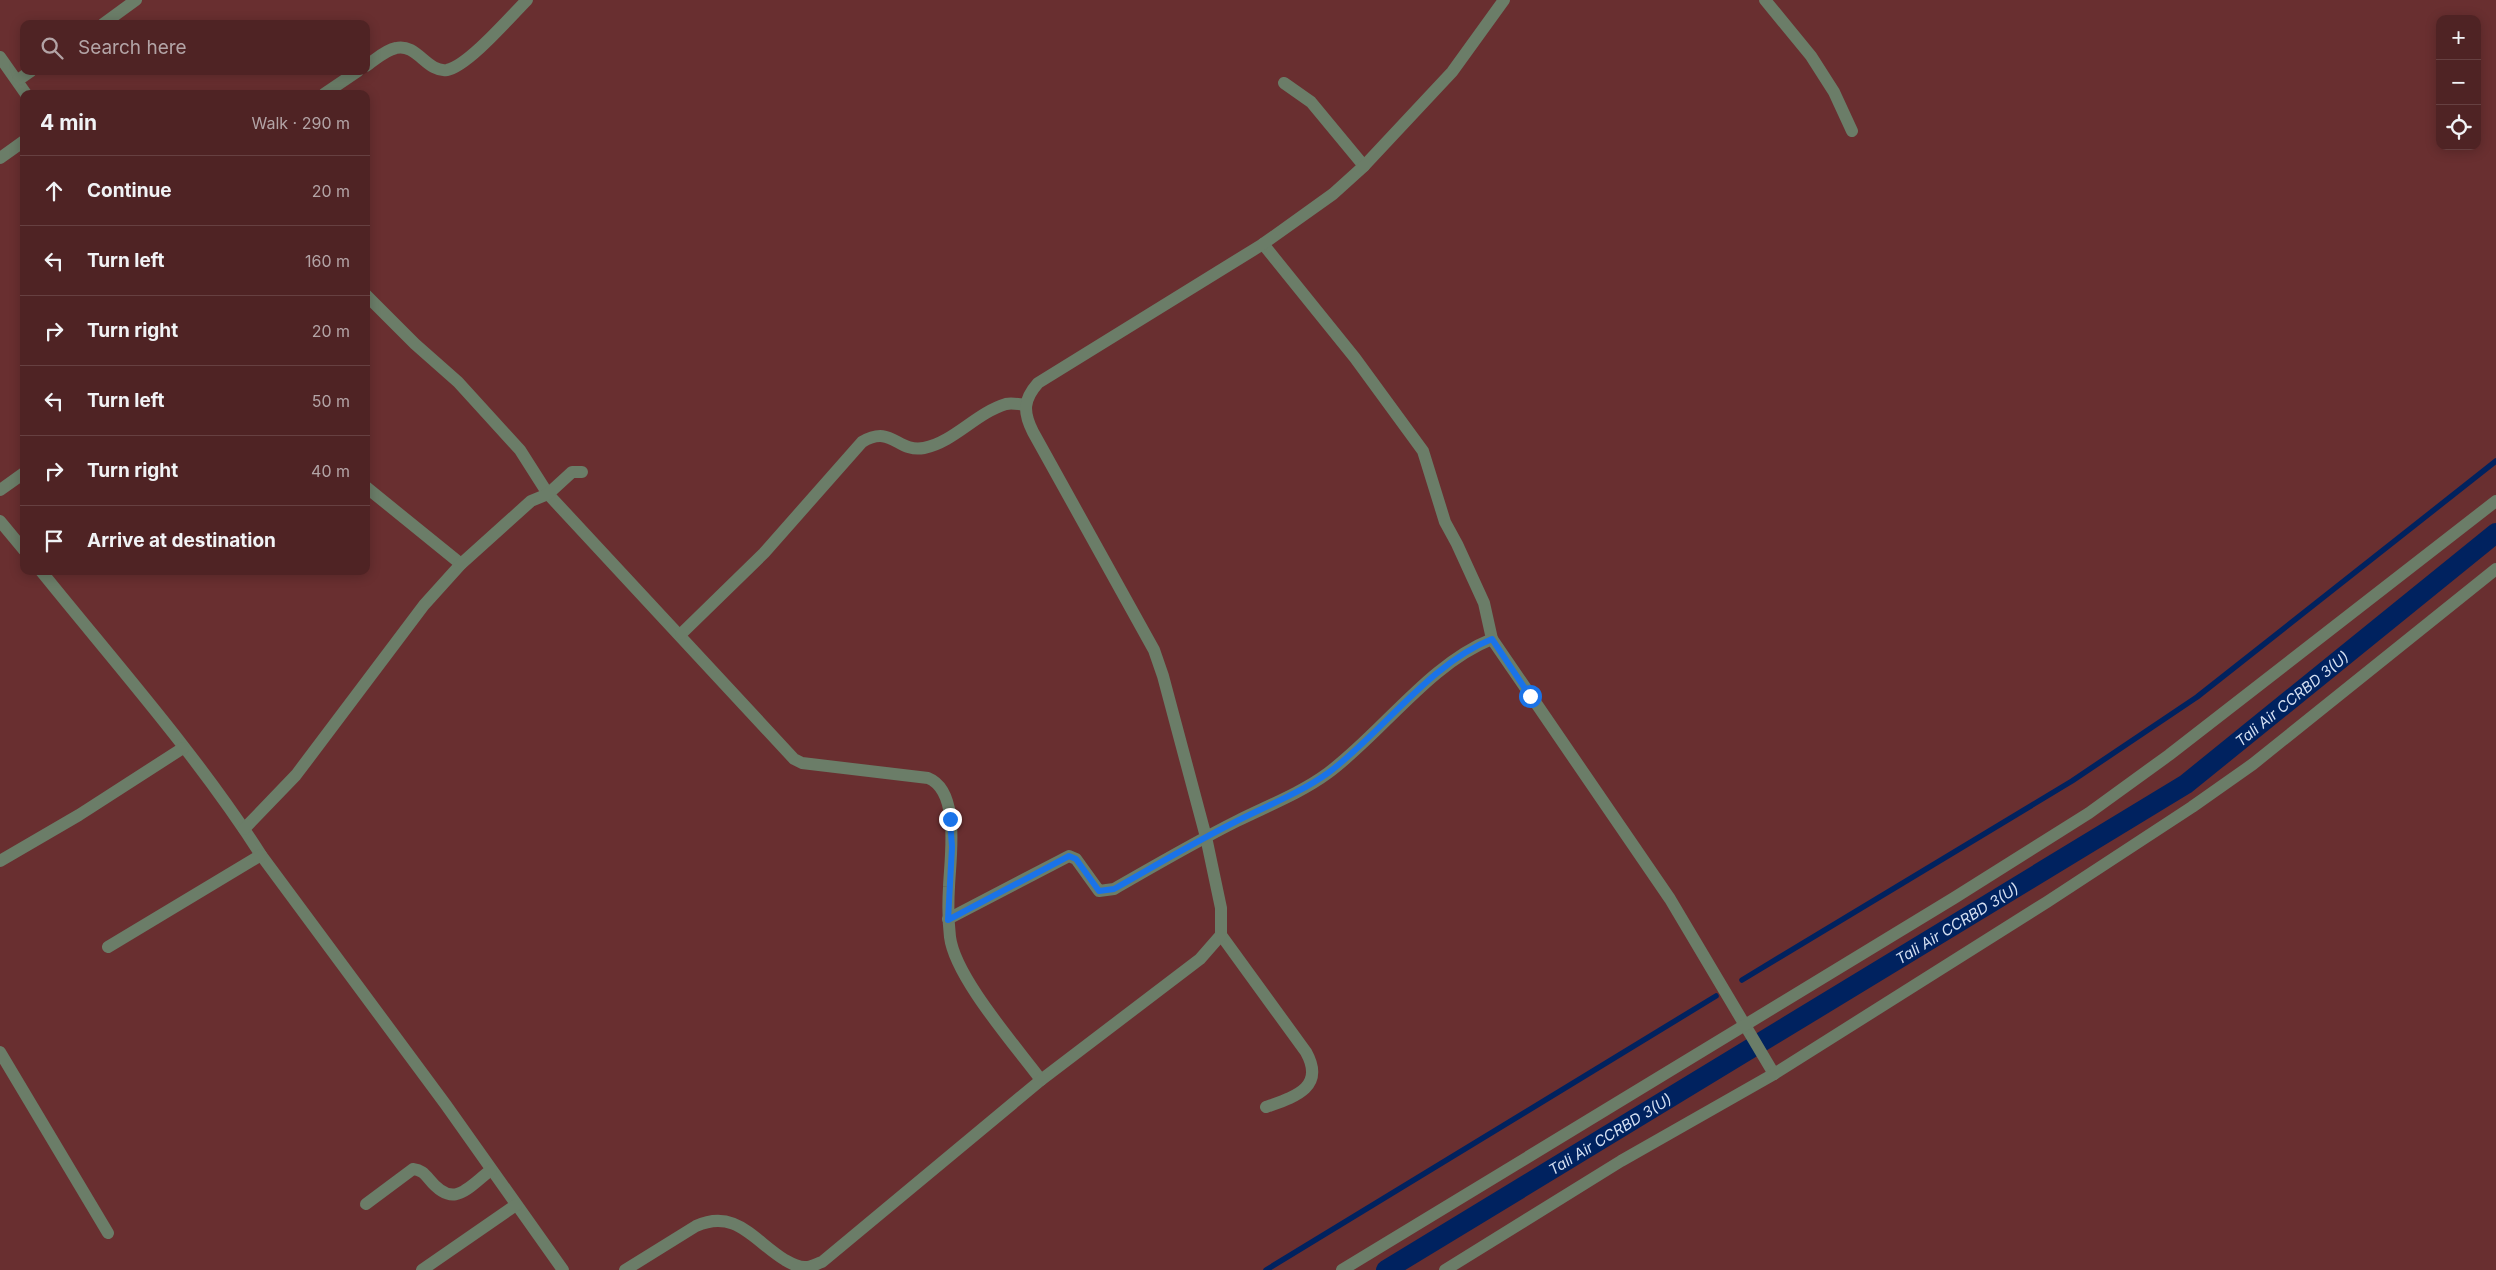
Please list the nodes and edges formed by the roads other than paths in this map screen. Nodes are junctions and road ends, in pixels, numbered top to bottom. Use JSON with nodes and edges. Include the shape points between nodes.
{"nodes":[{"id":1,"x":136,"y":0,"type":"edge"},
{"id":2,"x":527,"y":0,"type":"edge"},
{"id":3,"x":1504,"y":0,"type":"edge"},
{"id":4,"x":1765,"y":0,"type":"edge"},
{"id":5,"x":108,"y":20,"type":"edge"},
{"id":6,"x":0,"y":57,"type":"edge"},
{"id":7,"x":370,"y":64,"type":"edge"},
{"id":8,"x":25,"y":75,"type":"edge"},
{"id":9,"x":352,"y":75,"type":"edge"},
{"id":10,"x":18,"y":80,"type":"junction"},
{"id":11,"x":1284,"y":83,"type":"dead end"},
{"id":12,"x":24,"y":90,"type":"edge"},
{"id":13,"x":330,"y":90,"type":"edge"},
{"id":14,"x":1852,"y":131,"type":"dead end"},
{"id":15,"x":20,"y":144,"type":"edge"},
{"id":16,"x":0,"y":158,"type":"edge"},
{"id":17,"x":1364,"y":166,"type":"junction"},
{"id":18,"x":1263,"y":244,"type":"junction"},
{"id":19,"x":370,"y":300,"type":"edge"},
{"id":20,"x":1025,"y":405,"type":"junction"},
{"id":21,"x":582,"y":472,"type":"dead end"},
{"id":22,"x":20,"y":476,"type":"edge"},
{"id":23,"x":0,"y":490,"type":"edge"},
{"id":24,"x":370,"y":490,"type":"edge"},
{"id":25,"x":548,"y":494,"type":"junction"},
{"id":26,"x":2496,"y":501,"type":"edge"},
{"id":27,"x":0,"y":521,"type":"edge"},
{"id":28,"x":20,"y":545,"type":"edge"},
{"id":29,"x":461,"y":564,"type":"junction"},
{"id":30,"x":2496,"y":569,"type":"edge"},
{"id":31,"x":44,"y":575,"type":"edge"},
{"id":32,"x":681,"y":634,"type":"junction"},
{"id":33,"x":1492,"y":639,"type":"junction"},
{"id":34,"x":183,"y":748,"type":"junction"},
{"id":35,"x":244,"y":829,"type":"junction"},
{"id":36,"x":1206,"y":837,"type":"junction"},
{"id":37,"x":261,"y":855,"type":"junction"},
{"id":38,"x":0,"y":861,"type":"edge"},
{"id":39,"x":948,"y":920,"type":"junction"},
{"id":40,"x":1221,"y":935,"type":"junction"},
{"id":41,"x":108,"y":947,"type":"dead end"},
{"id":42,"x":1746,"y":1025,"type":"junction"},
{"id":43,"x":0,"y":1052,"type":"edge"},
{"id":44,"x":1774,"y":1074,"type":"junction"},
{"id":45,"x":1041,"y":1080,"type":"junction"},
{"id":46,"x":1266,"y":1107,"type":"dead end"},
{"id":47,"x":491,"y":1170,"type":"junction"},
{"id":48,"x":366,"y":1204,"type":"dead end"},
{"id":49,"x":516,"y":1205,"type":"junction"},
{"id":50,"x":108,"y":1233,"type":"dead end"},
{"id":51,"x":422,"y":1270,"type":"edge"},
{"id":52,"x":563,"y":1270,"type":"edge"},
{"id":53,"x":625,"y":1270,"type":"edge"},
{"id":54,"x":1342,"y":1270,"type":"edge"},
{"id":55,"x":1445,"y":1270,"type":"edge"}],
"edges":[{"from":1,"to":5,"type":"street"},
{"from":2,"to":7,"type":"street","via":[[454,68],[438,69],[409,48],[396,48]]},
{"from":3,"to":17,"type":"street","via":[[1452,72]]},
{"from":4,"to":14,"type":"street","via":[[1816,64],[1834,92]]},
{"from":6,"to":10,"type":"street"},
{"from":8,"to":10,"type":"street"},
{"from":9,"to":13,"type":"street"},
{"from":10,"to":12,"type":"street"},
{"from":11,"to":17,"type":"street","via":[[1311,102]]},
{"from":15,"to":16,"type":"street"},
{"from":17,"to":18,"type":"street","via":[[1333,194]]},
{"from":18,"to":20,"type":"street","via":[[1038,383]]},
{"from":18,"to":33,"type":"street","via":[[1355,358],[1423,451],[1445,522],[1484,603]]},
{"from":19,"to":25,"type":"street","via":[[458,382],[520,450]]},
{"from":20,"to":32,"type":"street","via":[[1007,404],[940,442],[922,448],[906,447],[885,436],[874,435],[862,442],[764,552]]},
{"from":20,"to":36,"type":"street","via":[[1033,432],[1154,650]]},
{"from":21,"to":25,"type":"street","via":[[564,476]]},
{"from":22,"to":23,"type":"street"},
{"from":24,"to":29,"type":"street"},
{"from":25,"to":29,"type":"street","via":[[531,501]]},
{"from":25,"to":32,"type":"street"},
{"from":26,"to":42,"type":"street","via":[[2169,756],[2090,813]]},
{"from":27,"to":28,"type":"street"},
{"from":29,"to":35,"type":"street","via":[[424,605],[296,776]]},
{"from":30,"to":44,"type":"street","via":[[2253,764],[2192,807]]},
{"from":31,"to":34,"type":"street"},
{"from":32,"to":39,"type":"street","via":[[802,764],[928,778],[938,784],[945,794],[952,847]]},
{"from":33,"to":36,"type":"street","via":[[1476,645],[1448,665],[1321,778]]},
{"from":33,"to":42,"type":"street","via":[[1670,899]]},
{"from":34,"to":35,"type":"street"},
{"from":34,"to":38,"type":"street"},
{"from":35,"to":37,"type":"street"},
{"from":36,"to":39,"type":"street","via":[[1105,892],[1099,891],[1076,859],[1069,856]]},
{"from":36,"to":40,"type":"street","via":[[1221,908]]},
{"from":37,"to":41,"type":"street"},
{"from":37,"to":47,"type":"street"},
{"from":39,"to":45,"type":"street","via":[[953,952],[963,973]]},
{"from":40,"to":45,"type":"street","via":[[1200,960]]},
{"from":40,"to":46,"type":"street","via":[[1306,1052],[1313,1068],[1309,1084],[1303,1090]]},
{"from":42,"to":44,"type":"street"},
{"from":42,"to":54,"type":"street"},
{"from":43,"to":50,"type":"street"},
{"from":44,"to":55,"type":"street","via":[[1621,1161]]},
{"from":45,"to":53,"type":"street","via":[[822,1262],[807,1267],[796,1266],[731,1221],[719,1220],[696,1226]]},
{"from":47,"to":48,"type":"street","via":[[464,1190],[448,1196],[423,1172],[413,1169]]},
{"from":47,"to":49,"type":"street"},
{"from":49,"to":51,"type":"street"},
{"from":49,"to":52,"type":"street"}]}
